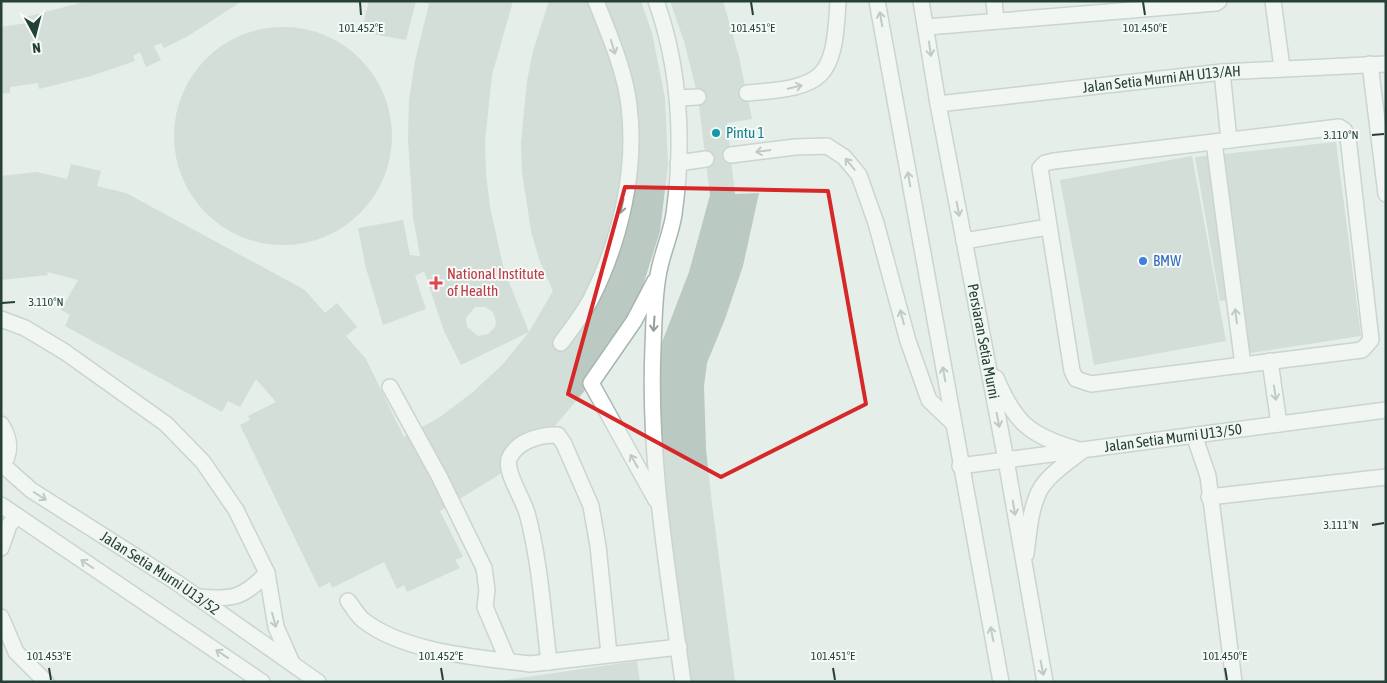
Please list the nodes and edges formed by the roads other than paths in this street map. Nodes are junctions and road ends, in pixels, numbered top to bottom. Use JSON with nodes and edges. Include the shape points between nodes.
{"nodes":[{"id":1,"x":596,"y":1,"type":"edge"},
{"id":2,"x":656,"y":1,"type":"edge"},
{"id":3,"x":838,"y":1,"type":"edge"},
{"id":4,"x":878,"y":1,"type":"edge"},
{"id":5,"x":921,"y":1,"type":"edge"},
{"id":6,"x":994,"y":1,"type":"edge"},
{"id":7,"x":1219,"y":1,"type":"edge"},
{"id":8,"x":1273,"y":1,"type":"edge"},
{"id":9,"x":996,"y":20,"type":"junction"},
{"id":10,"x":926,"y":27,"type":"junction"},
{"id":11,"x":1370,"y":64,"type":"junction"},
{"id":12,"x":1386,"y":64,"type":"edge"},
{"id":13,"x":1282,"y":68,"type":"junction"},
{"id":14,"x":1222,"y":72,"type":"junction"},
{"id":15,"x":747,"y":93,"type":"tunnel mouth"},
{"id":16,"x":698,"y":97,"type":"tunnel mouth"},
{"id":17,"x":677,"y":98,"type":"junction"},
{"id":18,"x":938,"y":104,"type":"junction"},
{"id":19,"x":1382,"y":132,"type":"edge"},
{"id":20,"x":1229,"y":140,"type":"junction"},
{"id":21,"x":1214,"y":142,"type":"junction"},
{"id":22,"x":731,"y":155,"type":"tunnel mouth"},
{"id":23,"x":706,"y":159,"type":"tunnel mouth"},
{"id":24,"x":678,"y":163,"type":"junction"},
{"id":25,"x":1386,"y":194,"type":"edge"},
{"id":26,"x":1048,"y":227,"type":"junction"},
{"id":27,"x":964,"y":241,"type":"junction"},
{"id":28,"x":658,"y":275,"type":"junction"},
{"id":29,"x":1,"y":319,"type":"edge"},
{"id":30,"x":561,"y":343,"type":"dead end"},
{"id":31,"x":985,"y":352,"type":"junction"},
{"id":32,"x":1270,"y":361,"type":"junction"},
{"id":33,"x":1243,"y":365,"type":"junction"},
{"id":34,"x":390,"y":388,"type":"dead end"},
{"id":35,"x":1386,"y":410,"type":"edge"},
{"id":36,"x":952,"y":422,"type":"junction"},
{"id":37,"x":1,"y":424,"type":"edge"},
{"id":38,"x":1279,"y":424,"type":"junction"},
{"id":39,"x":1194,"y":435,"type":"junction"},
{"id":40,"x":1082,"y":450,"type":"junction"},
{"id":41,"x":1006,"y":460,"type":"junction"},
{"id":42,"x":2,"y":466,"type":"edge"},
{"id":43,"x":960,"y":466,"type":"junction"},
{"id":44,"x":1386,"y":477,"type":"edge"},
{"id":45,"x":1209,"y":497,"type":"junction"},
{"id":46,"x":658,"y":503,"type":"junction"},
{"id":47,"x":1,"y":505,"type":"edge"},
{"id":48,"x":17,"y":516,"type":"junction"},
{"id":49,"x":1,"y":548,"type":"edge"},
{"id":50,"x":1023,"y":567,"type":"junction"},
{"id":51,"x":267,"y":573,"type":"junction"},
{"id":52,"x":197,"y":597,"type":"junction"},
{"id":53,"x":348,"y":602,"type":"dead end"},
{"id":54,"x":1,"y":617,"type":"edge"},
{"id":55,"x":678,"y":647,"type":"junction"},
{"id":56,"x":609,"y":654,"type":"junction"},
{"id":57,"x":508,"y":661,"type":"junction"},
{"id":58,"x":550,"y":662,"type":"junction"},
{"id":59,"x":292,"y":663,"type":"junction"},
{"id":60,"x":1000,"y":680,"type":"edge"},
{"id":61,"x":46,"y":682,"type":"edge"},
{"id":62,"x":262,"y":682,"type":"edge"},
{"id":63,"x":318,"y":682,"type":"edge"},
{"id":64,"x":683,"y":682,"type":"edge"},
{"id":65,"x":1045,"y":682,"type":"edge"},
{"id":66,"x":1234,"y":682,"type":"edge"}],
"edges":[{"from":1,"to":30,"type":"street","one_way":true,"via":[[611,39],[629,105],[629,165],[618,227],[607,262],[590,300]]},
{"from":2,"to":17,"type":"street","via":[[672,61]]},
{"from":15,"to":3,"type":"street","one_way":true,"via":[[797,88],[816,79],[830,65]]},
{"from":36,"to":4,"type":"street","one_way":true},
{"from":5,"to":10,"type":"street","name":"Persiaran Setia Murni"},
{"from":6,"to":9,"type":"street"},
{"from":7,"to":9,"type":"street"},
{"from":8,"to":13,"type":"street"},
{"from":9,"to":10,"type":"street"},
{"from":10,"to":18,"type":"street","name":"Persiaran Setia Murni","one_way":true},
{"from":11,"to":12,"type":"street","name":"Jalan Setia Murni AH U13/AH"},
{"from":11,"to":13,"type":"street","name":"Jalan Setia Murni AH U13/AH"},
{"from":11,"to":19,"type":"street"},
{"from":13,"to":14,"type":"street","name":"Jalan Setia Murni AH U13/AH"},
{"from":14,"to":18,"type":"street","name":"Jalan Setia Murni AH U13/AH"},
{"from":14,"to":20,"type":"street"},
{"from":16,"to":17,"type":"street"},
{"from":17,"to":24,"type":"street"},
{"from":18,"to":27,"type":"street","name":"Persiaran Setia Murni","one_way":true},
{"from":19,"to":25,"type":"street"},
{"from":20,"to":21,"type":"street"},
{"from":20,"to":32,"type":"street","via":[[1339,128],[1348,137],[1371,340],[1362,350]]},
{"from":21,"to":26,"type":"street","via":[[1045,163],[1040,168],[1040,177]]},
{"from":33,"to":21,"type":"street","one_way":true},
{"from":36,"to":22,"type":"street","one_way":true,"via":[[929,400],[908,341],[876,223],[859,175],[844,157],[828,146]]},
{"from":23,"to":24,"type":"street"},
{"from":24,"to":28,"type":"street","via":[[674,216]]},
{"from":26,"to":27,"type":"street"},
{"from":26,"to":33,"type":"street","via":[[1076,379],[1091,384]]},
{"from":27,"to":31,"type":"street","name":"Persiaran Setia Murni"},
{"from":28,"to":46,"type":"street","one_way":true,"via":[[652,387]]},
{"from":46,"to":28,"type":"street","one_way":true,"via":[[591,383],[634,321]]},
{"from":29,"to":51,"type":"street","via":[[25,328],[65,352],[166,424],[184,441],[219,483],[253,540]]},
{"from":31,"to":40,"type":"street","via":[[1004,395],[1028,430],[1048,441]]},
{"from":31,"to":41,"type":"street","name":"Persiaran Setia Murni","one_way":true},
{"from":32,"to":33,"type":"street"},
{"from":32,"to":38,"type":"street","one_way":true},
{"from":34,"to":57,"type":"street","via":[[443,484],[484,568],[487,612]]},
{"from":35,"to":38,"type":"street","name":"Jalan Setia Murni U13/50"},
{"from":36,"to":43,"type":"street"},
{"from":37,"to":42,"type":"street","via":[[9,444]]},
{"from":38,"to":39,"type":"street","name":"Jalan Setia Murni U13/50"},
{"from":39,"to":40,"type":"street","name":"Jalan Setia Murni U13/50"},
{"from":39,"to":45,"type":"street","via":[[1208,476]]},
{"from":40,"to":41,"type":"street","name":"Jalan Setia Murni U13/50"},
{"from":40,"to":50,"type":"street","via":[[1041,488],[1033,510]]},
{"from":41,"to":43,"type":"street","name":"Jalan Setia Murni U13/50"},
{"from":41,"to":50,"type":"street","name":"Persiaran Setia Murni","one_way":true},
{"from":42,"to":52,"type":"street","name":"Jalan Setia Murni U13/52","one_way":true,"via":[[31,490]]},
{"from":60,"to":43,"type":"street","one_way":true},
{"from":44,"to":45,"type":"street"},
{"from":45,"to":66,"type":"street"},
{"from":46,"to":55,"type":"street"},
{"from":47,"to":48,"type":"street","name":"Jalan Setia Murni U13/52"},
{"from":48,"to":49,"type":"street","via":[[9,525]]},
{"from":62,"to":48,"type":"street","name":"Jalan Setia Murni U13/52","one_way":true},
{"from":50,"to":65,"type":"street","name":"Persiaran Setia Murni","one_way":true},
{"from":51,"to":52,"type":"street","via":[[250,591],[235,597]]},
{"from":51,"to":59,"type":"street","one_way":true,"via":[[276,627]]},
{"from":52,"to":59,"type":"street","name":"Jalan Setia Murni U13/52"},
{"from":53,"to":57,"type":"street","via":[[362,619],[397,639],[447,652]]},
{"from":54,"to":61,"type":"street","via":[[16,652]]},
{"from":55,"to":56,"type":"street"},
{"from":55,"to":64,"type":"street"},
{"from":56,"to":58,"type":"street"},
{"from":56,"to":58,"type":"street","via":[[591,506],[564,444],[558,435],[544,435],[518,447],[509,461],[509,471],[530,524]]},
{"from":57,"to":58,"type":"street"},
{"from":59,"to":63,"type":"street","name":"Jalan Setia Murni U13/52"}]}
